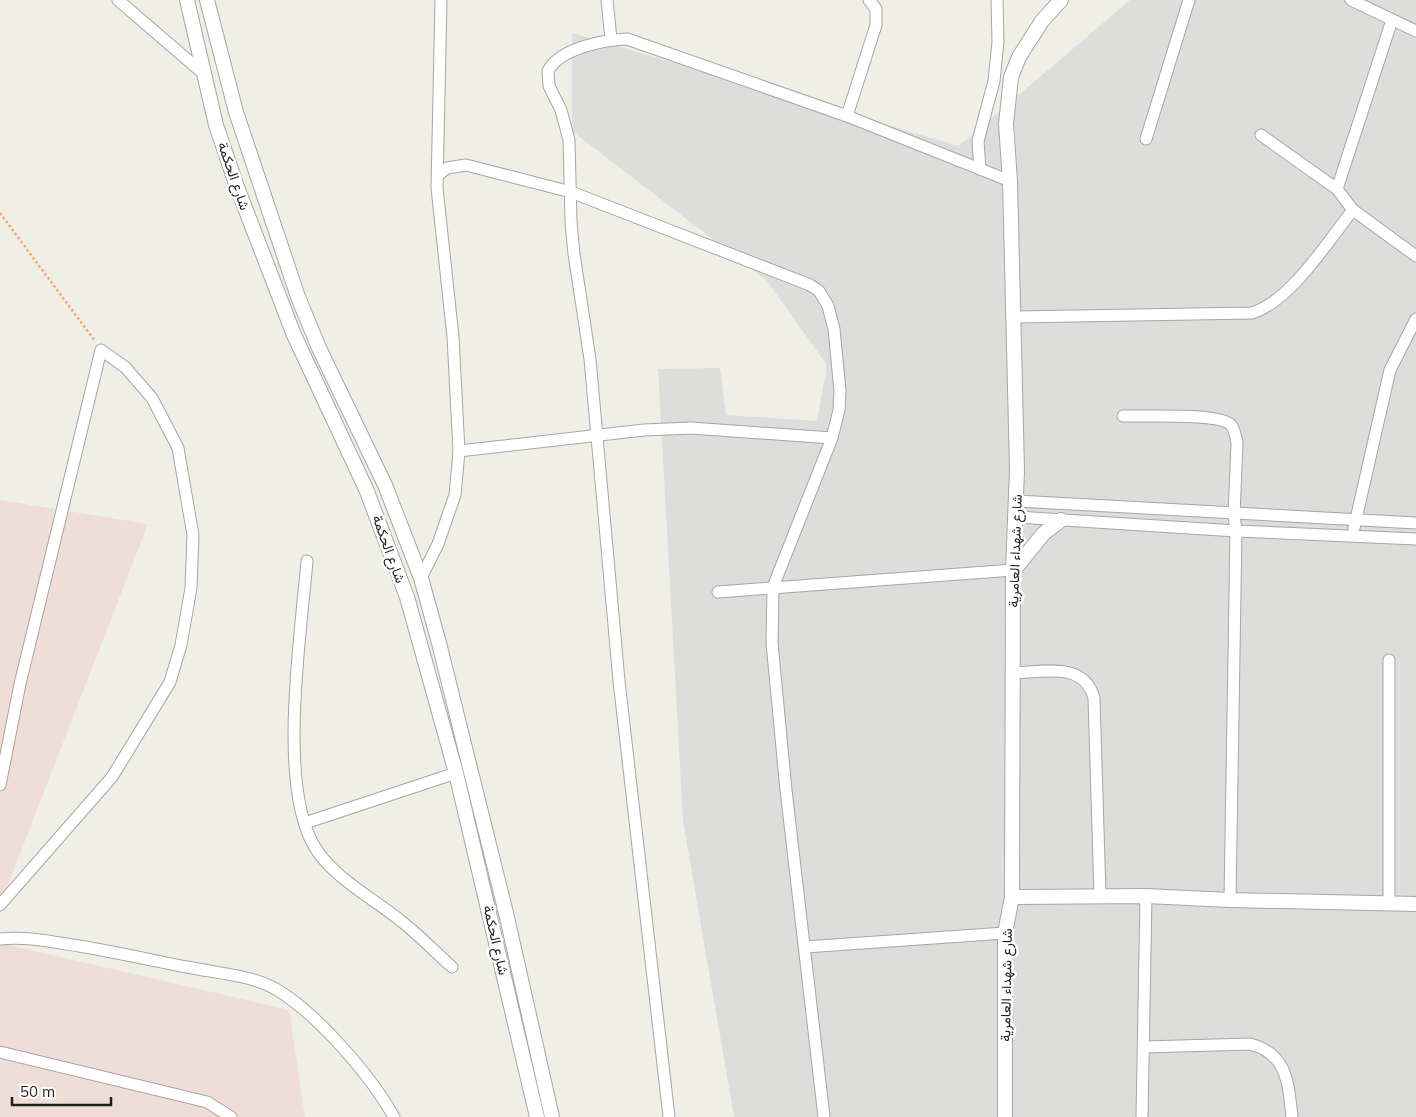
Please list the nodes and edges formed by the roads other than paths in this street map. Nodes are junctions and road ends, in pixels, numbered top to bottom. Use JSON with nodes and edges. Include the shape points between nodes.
{"nodes":[{"id":1,"x":118,"y":0,"type":"edge"},
{"id":2,"x":187,"y":0,"type":"edge"},
{"id":3,"x":207,"y":0,"type":"edge"},
{"id":4,"x":441,"y":0,"type":"edge"},
{"id":5,"x":607,"y":0,"type":"edge"},
{"id":6,"x":869,"y":0,"type":"edge"},
{"id":7,"x":997,"y":0,"type":"edge"},
{"id":8,"x":1061,"y":0,"type":"edge"},
{"id":9,"x":1189,"y":0,"type":"edge"},
{"id":10,"x":1350,"y":0,"type":"edge"},
{"id":11,"x":1392,"y":20,"type":"junction"},
{"id":12,"x":1416,"y":31,"type":"edge"},
{"id":13,"x":611,"y":39,"type":"junction"},
{"id":14,"x":204,"y":74,"type":"junction"},
{"id":15,"x":847,"y":116,"type":"junction"},
{"id":16,"x":1261,"y":135,"type":"dead end"},
{"id":17,"x":1146,"y":139,"type":"dead end"},
{"id":18,"x":980,"y":169,"type":"junction"},
{"id":19,"x":438,"y":175,"type":"junction"},
{"id":20,"x":1010,"y":181,"type":"junction"},
{"id":21,"x":1337,"y":188,"type":"junction"},
{"id":22,"x":571,"y":192,"type":"junction"},
{"id":23,"x":1353,"y":210,"type":"junction"},
{"id":24,"x":1416,"y":256,"type":"edge"},
{"id":25,"x":1014,"y":317,"type":"junction"},
{"id":26,"x":1416,"y":320,"type":"edge"},
{"id":27,"x":1123,"y":416,"type":"dead end"},
{"id":28,"x":597,"y":437,"type":"junction"},
{"id":29,"x":832,"y":438,"type":"junction"},
{"id":30,"x":459,"y":451,"type":"junction"},
{"id":31,"x":1017,"y":502,"type":"junction"},
{"id":32,"x":1234,"y":515,"type":"junction"},
{"id":33,"x":1016,"y":517,"type":"junction"},
{"id":34,"x":1061,"y":520,"type":"junction"},
{"id":35,"x":1356,"y":521,"type":"junction"},
{"id":36,"x":1416,"y":523,"type":"edge"},
{"id":37,"x":1236,"y":532,"type":"junction"},
{"id":38,"x":1352,"y":537,"type":"junction"},
{"id":39,"x":1416,"y":539,"type":"edge"},
{"id":40,"x":307,"y":561,"type":"dead end"},
{"id":41,"x":1013,"y":570,"type":"junction"},
{"id":42,"x":421,"y":578,"type":"junction"},
{"id":43,"x":773,"y":587,"type":"junction"},
{"id":44,"x":718,"y":592,"type":"dead end"},
{"id":45,"x":1389,"y":660,"type":"dead end"},
{"id":46,"x":1014,"y":673,"type":"junction"},
{"id":47,"x":456,"y":774,"type":"junction"},
{"id":48,"x":0,"y":785,"type":"edge"},
{"id":49,"x":305,"y":823,"type":"junction"},
{"id":50,"x":1100,"y":895,"type":"junction"},
{"id":51,"x":1146,"y":896,"type":"junction"},
{"id":52,"x":1012,"y":897,"type":"junction"},
{"id":53,"x":1230,"y":900,"type":"junction"},
{"id":54,"x":1389,"y":902,"type":"junction"},
{"id":55,"x":1416,"y":904,"type":"edge"},
{"id":56,"x":0,"y":905,"type":"edge"},
{"id":57,"x":1005,"y":933,"type":"junction"},
{"id":58,"x":0,"y":939,"type":"edge"},
{"id":59,"x":805,"y":947,"type":"junction"},
{"id":60,"x":452,"y":967,"type":"dead end"},
{"id":61,"x":1144,"y":1047,"type":"junction"},
{"id":62,"x":0,"y":1052,"type":"edge"},
{"id":63,"x":232,"y":1117,"type":"edge"},
{"id":64,"x":394,"y":1117,"type":"edge"},
{"id":65,"x":537,"y":1117,"type":"edge"},
{"id":66,"x":552,"y":1117,"type":"edge"},
{"id":67,"x":669,"y":1117,"type":"edge"},
{"id":68,"x":824,"y":1117,"type":"edge"},
{"id":69,"x":1005,"y":1117,"type":"edge"},
{"id":70,"x":1142,"y":1117,"type":"edge"},
{"id":71,"x":1292,"y":1117,"type":"edge"}],
"edges":[{"from":1,"to":14,"type":"street"},
{"from":2,"to":14,"type":"street","name":"شارع الحكمة"},
{"from":3,"to":42,"type":"street","name":"شارع الحكمة","via":[[236,112],[298,297],[385,485]]},
{"from":4,"to":19,"type":"street"},
{"from":5,"to":13,"type":"street"},
{"from":6,"to":15,"type":"street","via":[[876,9],[876,24]]},
{"from":7,"to":18,"type":"street","via":[[998,42],[994,81],[978,141]]},
{"from":8,"to":20,"type":"street","name":"شارع شهداء العامرية","via":[[1042,21],[1011,77],[1006,124]]},
{"from":9,"to":17,"type":"street"},
{"from":10,"to":11,"type":"street"},
{"from":11,"to":12,"type":"street"},
{"from":11,"to":21,"type":"street"},
{"from":13,"to":15,"type":"street","via":[[627,39]]},
{"from":13,"to":22,"type":"street","via":[[594,42],[562,58],[548,71],[548,86],[561,110],[569,140]]},
{"from":14,"to":47,"type":"street","name":"شارع الحكمة","via":[[216,125],[261,252],[294,335],[366,489],[398,571]]},
{"from":15,"to":18,"type":"street"},
{"from":16,"to":21,"type":"street"},
{"from":18,"to":20,"type":"street"},
{"from":19,"to":22,"type":"street","via":[[447,168],[466,165]]},
{"from":19,"to":30,"type":"street","via":[[438,204],[453,337]]},
{"from":20,"to":25,"type":"street","name":"شارع شهداء العامرية"},
{"from":21,"to":23,"type":"street"},
{"from":22,"to":28,"type":"street","via":[[574,254],[590,359]]},
{"from":22,"to":29,"type":"street","via":[[810,285],[819,292],[828,306],[834,329],[838,368],[839,410]]},
{"from":23,"to":24,"type":"street"},
{"from":23,"to":25,"type":"street","via":[[1288,291],[1263,310],[1252,313]]},
{"from":25,"to":31,"type":"street","name":"شارع شهداء العامرية"},
{"from":26,"to":35,"type":"street","via":[[1388,377]]},
{"from":27,"to":32,"type":"street","via":[[1204,417],[1231,424],[1237,443]]},
{"from":28,"to":29,"type":"street","via":[[691,428]]},
{"from":28,"to":30,"type":"street"},
{"from":28,"to":67,"type":"street","via":[[619,681]]},
{"from":29,"to":43,"type":"street"},
{"from":30,"to":42,"type":"street","via":[[456,494],[438,544]]},
{"from":31,"to":32,"type":"street","via":[[1130,506]]},
{"from":31,"to":33,"type":"street","name":"شارع شهداء العامرية"},
{"from":32,"to":35,"type":"street"},
{"from":32,"to":37,"type":"street"},
{"from":33,"to":34,"type":"street"},
{"from":33,"to":41,"type":"street","name":"شارع شهداء العامرية"},
{"from":34,"to":37,"type":"street"},
{"from":34,"to":41,"type":"street","via":[[1043,534]]},
{"from":35,"to":36,"type":"street"},
{"from":35,"to":38,"type":"street"},
{"from":37,"to":38,"type":"street"},
{"from":37,"to":53,"type":"street"},
{"from":38,"to":39,"type":"street"},
{"from":40,"to":49,"type":"street","via":[[294,753],[296,786]]},
{"from":41,"to":43,"type":"street"},
{"from":41,"to":46,"type":"street","name":"شارع شهداء العامرية"},
{"from":42,"to":66,"type":"street","name":"شارع الحكمة","via":[[506,913]]},
{"from":43,"to":44,"type":"street"},
{"from":43,"to":59,"type":"street","via":[[772,643]]},
{"from":45,"to":54,"type":"street"},
{"from":46,"to":50,"type":"street","via":[[1068,671],[1084,679],[1091,688],[1098,787]]},
{"from":46,"to":52,"type":"street","name":"شارع شهداء العامرية"},
{"from":47,"to":49,"type":"street"},
{"from":47,"to":65,"type":"street","name":"شارع الحكمة"},
{"from":48,"to":56,"type":"street","via":[[20,684],[101,350],[125,367],[152,398],[178,448],[194,558],[181,645],[170,682],[112,777]]},
{"from":49,"to":60,"type":"street","via":[[312,844],[326,861]]},
{"from":50,"to":51,"type":"street"},
{"from":50,"to":52,"type":"street"},
{"from":51,"to":53,"type":"street"},
{"from":51,"to":61,"type":"street"},
{"from":52,"to":57,"type":"street","name":"شارع شهداء العامرية"},
{"from":53,"to":54,"type":"street"},
{"from":54,"to":55,"type":"street"},
{"from":57,"to":59,"type":"street"},
{"from":57,"to":69,"type":"street","name":"شارع شهداء العامرية"},
{"from":58,"to":64,"type":"street","via":[[30,938],[112,952],[247,979],[278,990],[306,1011],[340,1046]]},
{"from":59,"to":68,"type":"street"},
{"from":61,"to":70,"type":"street"},
{"from":61,"to":71,"type":"street","via":[[1250,1044],[1270,1051],[1285,1071]]},
{"from":62,"to":63,"type":"street","via":[[208,1102]]}]}
